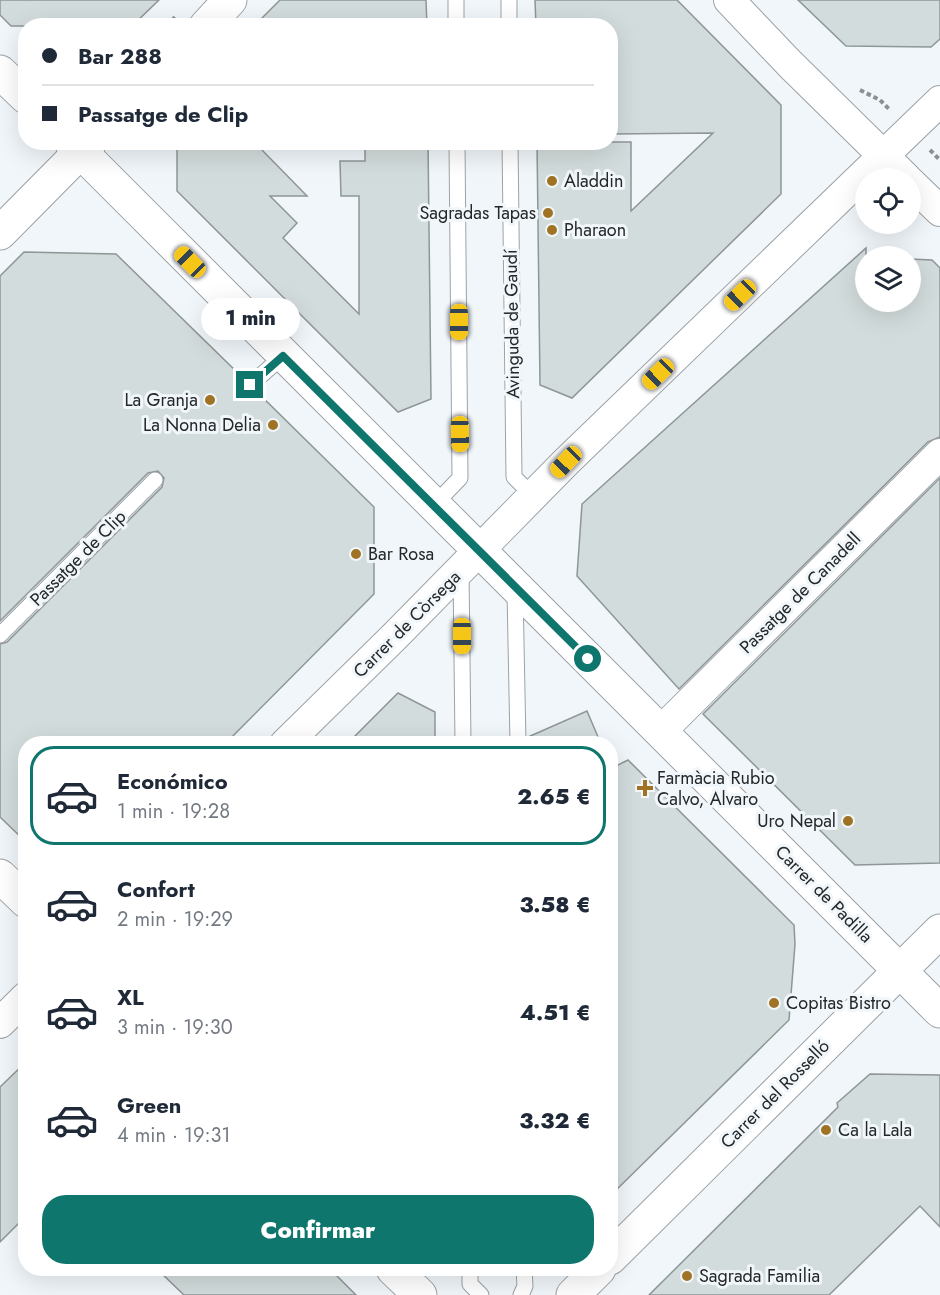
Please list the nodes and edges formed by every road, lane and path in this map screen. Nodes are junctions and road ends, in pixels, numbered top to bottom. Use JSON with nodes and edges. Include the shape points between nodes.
{"nodes":[{"id":1,"x":230,"y":0,"type":"edge"},
{"id":2,"x":456,"y":0,"type":"edge"},
{"id":3,"x":509,"y":0,"type":"edge"},
{"id":4,"x":729,"y":0,"type":"edge"},
{"id":5,"x":213,"y":18,"type":"edge"},
{"id":6,"x":456,"y":18,"type":"edge"},
{"id":7,"x":509,"y":18,"type":"edge"},
{"id":8,"x":0,"y":72,"type":"edge"},
{"id":9,"x":18,"y":89,"type":"edge"},
{"id":10,"x":940,"y":101,"type":"edge"},
{"id":11,"x":76,"y":150,"type":"edge"},
{"id":12,"x":84,"y":150,"type":"edge"},
{"id":13,"x":457,"y":150,"type":"edge"},
{"id":14,"x":510,"y":150,"type":"edge"},
{"id":15,"x":884,"y":156,"type":"junction"},
{"id":16,"x":896,"y":168,"type":"edge"},
{"id":17,"x":921,"y":193,"type":"edge"},
{"id":18,"x":940,"y":211,"type":"edge"},
{"id":19,"x":0,"y":233,"type":"edge"},
{"id":20,"x":283,"y":356,"type":"junction"},
{"id":21,"x":250,"y":385,"type":"dead end"},
{"id":22,"x":940,"y":454,"type":"edge"},
{"id":23,"x":155,"y":480,"type":"dead end"},
{"id":24,"x":533,"y":496,"type":"junction"},
{"id":25,"x":434,"y":505,"type":"junction"},
{"id":26,"x":470,"y":561,"type":"junction"},
{"id":27,"x":515,"y":589,"type":"junction"},
{"id":28,"x":0,"y":635,"type":"edge"},
{"id":29,"x":660,"y":732,"type":"junction"},
{"id":30,"x":293,"y":736,"type":"edge"},
{"id":31,"x":463,"y":736,"type":"edge"},
{"id":32,"x":518,"y":736,"type":"edge"},
{"id":33,"x":0,"y":876,"type":"edge"},
{"id":34,"x":18,"y":893,"type":"edge"},
{"id":35,"x":940,"y":931,"type":"edge"},
{"id":36,"x":900,"y":970,"type":"junction"},
{"id":37,"x":18,"y":1005,"type":"edge"},
{"id":38,"x":940,"y":1011,"type":"edge"},
{"id":39,"x":0,"y":1023,"type":"edge"},
{"id":40,"x":618,"y":1250,"type":"edge"},
{"id":41,"x":400,"y":1276,"type":"edge"},
{"id":42,"x":470,"y":1276,"type":"edge"},
{"id":43,"x":524,"y":1276,"type":"edge"},
{"id":44,"x":592,"y":1276,"type":"edge"},
{"id":45,"x":420,"y":1295,"type":"edge"},
{"id":46,"x":482,"y":1295,"type":"edge"},
{"id":47,"x":521,"y":1295,"type":"edge"},
{"id":48,"x":573,"y":1295,"type":"edge"}],
"edges":[{"from":1,"to":5,"type":"main road"},
{"from":2,"to":6,"type":"lane"},
{"from":3,"to":7,"type":"lane"},
{"from":4,"to":15,"type":"street"},
{"from":8,"to":9,"type":"main road"},
{"from":10,"to":15,"type":"street","name":"Carrer de Còrsega"},
{"from":11,"to":19,"type":"main road"},
{"from":12,"to":20,"type":"main road","name":"Carrer de Padilla"},
{"from":13,"to":25,"type":"lane","via":[[460,478]]},
{"from":14,"to":24,"type":"lane","name":"Avinguda de Gaudí","via":[[514,477]]},
{"from":15,"to":16,"type":"street"},
{"from":15,"to":24,"type":"street","name":"Carrer de Còrsega"},
{"from":17,"to":18,"type":"street"},
{"from":20,"to":21,"type":"lane"},
{"from":20,"to":25,"type":"main road","name":"Carrer de Padilla"},
{"from":22,"to":29,"type":"street","name":"Passatge de Canadell"},
{"from":23,"to":28,"type":"lane","name":"Passatge de Clip"},
{"from":24,"to":26,"type":"street","name":"Carrer de Còrsega"},
{"from":25,"to":26,"type":"main road","name":"Carrer de Padilla"},
{"from":26,"to":27,"type":"main road","name":"Carrer de Padilla"},
{"from":26,"to":30,"type":"street","name":"Carrer de Còrsega"},
{"from":26,"to":31,"type":"lane"},
{"from":27,"to":29,"type":"main road","name":"Carrer de Padilla"},
{"from":27,"to":32,"type":"lane"},
{"from":29,"to":36,"type":"main road","name":"Carrer de Padilla"},
{"from":33,"to":34,"type":"main road"},
{"from":35,"to":36,"type":"main road","name":"Carrer del Rosselló"},
{"from":36,"to":38,"type":"main road","name":"Carrer de Padilla"},
{"from":36,"to":40,"type":"main road","name":"Carrer del Rosselló"},
{"from":37,"to":39,"type":"street"},
{"from":41,"to":45,"type":"main road"},
{"from":42,"to":46,"type":"lane","via":[[470,1284]]},
{"from":43,"to":47,"type":"lane"},
{"from":44,"to":48,"type":"main road"}]}
